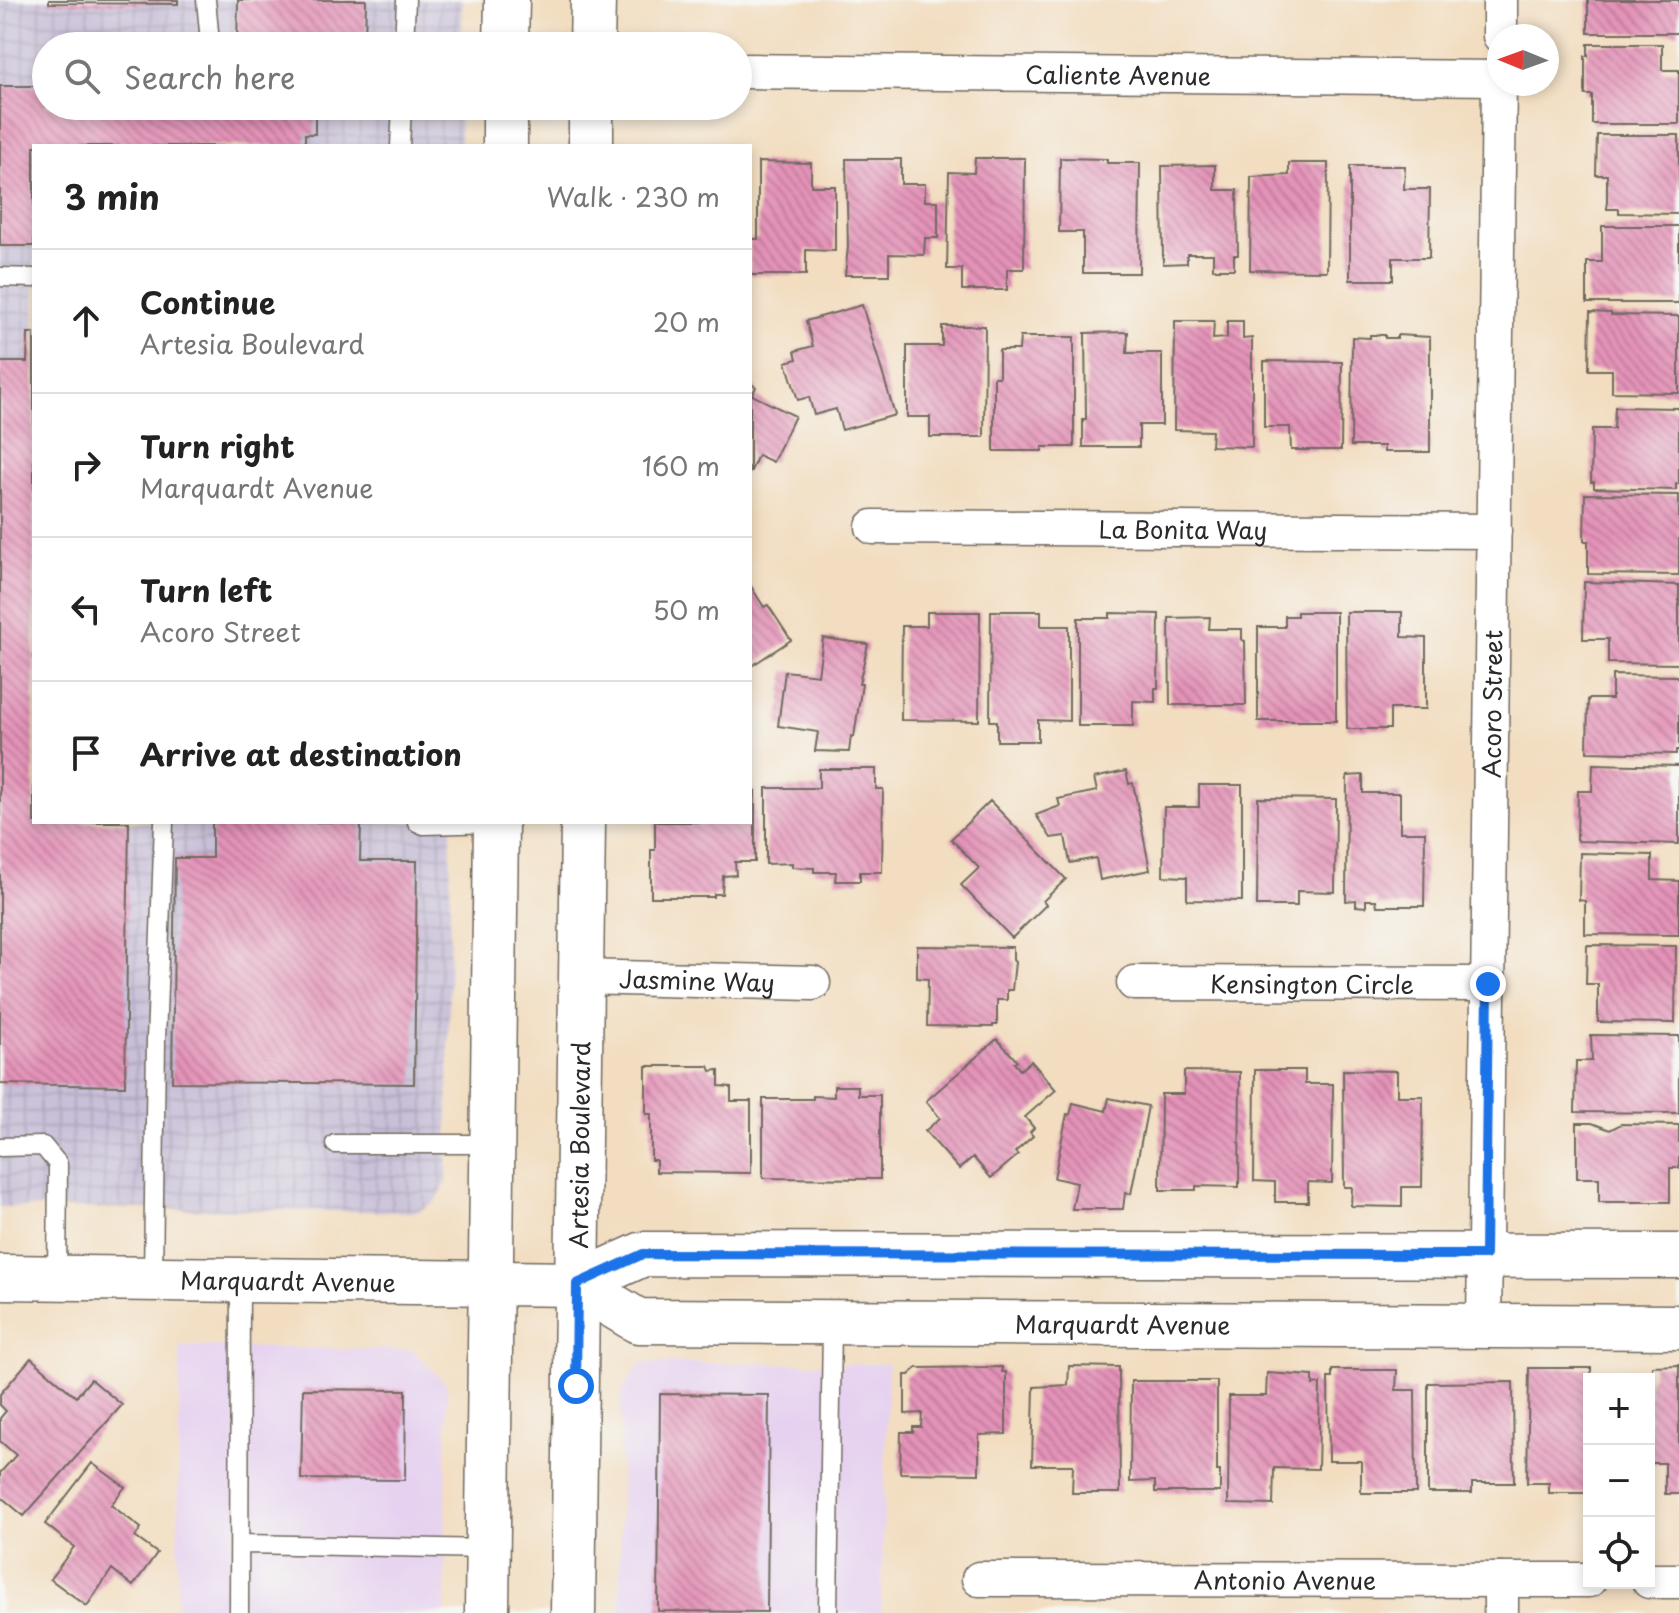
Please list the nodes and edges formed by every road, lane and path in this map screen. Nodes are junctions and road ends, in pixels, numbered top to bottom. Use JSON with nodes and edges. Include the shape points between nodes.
{"nodes":[{"id":1,"x":206,"y":0,"type":"edge"},
{"id":2,"x":406,"y":0,"type":"edge"},
{"id":3,"x":507,"y":0,"type":"edge"},
{"id":4,"x":593,"y":0,"type":"edge"},
{"id":5,"x":1500,"y":0,"type":"edge"},
{"id":6,"x":1500,"y":24,"type":"edge"},
{"id":7,"x":209,"y":32,"type":"edge"},
{"id":8,"x":405,"y":32,"type":"edge"},
{"id":9,"x":506,"y":32,"type":"edge"},
{"id":10,"x":592,"y":32,"type":"edge"},
{"id":11,"x":752,"y":71,"type":"edge"},
{"id":12,"x":1487,"y":80,"type":"edge"},
{"id":13,"x":1499,"y":96,"type":"edge"},
{"id":14,"x":401,"y":120,"type":"edge"},
{"id":15,"x":505,"y":120,"type":"edge"},
{"id":16,"x":591,"y":120,"type":"edge"},
{"id":17,"x":400,"y":144,"type":"edge"},
{"id":18,"x":505,"y":144,"type":"edge"},
{"id":19,"x":591,"y":144,"type":"edge"},
{"id":20,"x":0,"y":277,"type":"edge"},
{"id":21,"x":32,"y":278,"type":"edge"},
{"id":22,"x":873,"y":527,"type":"dead end"},
{"id":23,"x":1494,"y":531,"type":"junction"},
{"id":24,"x":164,"y":824,"type":"edge"},
{"id":25,"x":422,"y":824,"type":"edge"},
{"id":26,"x":448,"y":824,"type":"edge"},
{"id":27,"x":496,"y":824,"type":"edge"},
{"id":28,"x":583,"y":824,"type":"edge"},
{"id":29,"x":581,"y":977,"type":"junction"},
{"id":30,"x":813,"y":983,"type":"dead end"},
{"id":31,"x":1134,"y":983,"type":"dead end"},
{"id":32,"x":1488,"y":984,"type":"junction"},
{"id":33,"x":335,"y":1144,"type":"dead end"},
{"id":34,"x":492,"y":1144,"type":"junction"},
{"id":35,"x":0,"y":1147,"type":"edge"},
{"id":36,"x":1485,"y":1255,"type":"junction"},
{"id":37,"x":1679,"y":1256,"type":"edge"},
{"id":38,"x":0,"y":1277,"type":"edge"},
{"id":39,"x":57,"y":1278,"type":"junction"},
{"id":40,"x":153,"y":1279,"type":"junction"},
{"id":41,"x":240,"y":1280,"type":"junction"},
{"id":42,"x":490,"y":1283,"type":"junction"},
{"id":43,"x":577,"y":1284,"type":"junction"},
{"id":44,"x":832,"y":1323,"type":"junction"},
{"id":45,"x":1484,"y":1326,"type":"junction"},
{"id":46,"x":1679,"y":1327,"type":"edge"},
{"id":47,"x":240,"y":1544,"type":"junction"},
{"id":48,"x":487,"y":1549,"type":"junction"},
{"id":49,"x":979,"y":1579,"type":"dead end"},
{"id":50,"x":1583,"y":1581,"type":"edge"},
{"id":51,"x":1655,"y":1581,"type":"edge"},
{"id":52,"x":1679,"y":1581,"type":"edge"},
{"id":53,"x":1501,"y":1597,"type":"edge"},
{"id":54,"x":239,"y":1613,"type":"edge"},
{"id":55,"x":487,"y":1613,"type":"edge"},
{"id":56,"x":573,"y":1613,"type":"edge"},
{"id":57,"x":828,"y":1613,"type":"edge"}],
"edges":[{"from":1,"to":7,"type":"lane"},
{"from":2,"to":8,"type":"lane"},
{"from":3,"to":9,"type":"main road"},
{"from":4,"to":10,"type":"main road"},
{"from":5,"to":6,"type":"street"},
{"from":11,"to":12,"type":"street","name":"Caliente Avenue"},
{"from":13,"to":23,"type":"street","name":"Acoro Street"},
{"from":14,"to":17,"type":"lane"},
{"from":15,"to":18,"type":"main road"},
{"from":16,"to":19,"type":"main road"},
{"from":20,"to":21,"type":"lane"},
{"from":22,"to":23,"type":"street","name":"La Bonita Way"},
{"from":23,"to":32,"type":"street","name":"Acoro Street"},
{"from":24,"to":40,"type":"lane"},
{"from":25,"to":26,"type":"lane"},
{"from":27,"to":34,"type":"main road"},
{"from":28,"to":29,"type":"main road","name":"Artesia Boulevard"},
{"from":29,"to":30,"type":"street","name":"Jasmine Way"},
{"from":29,"to":43,"type":"main road","name":"Artesia Boulevard"},
{"from":31,"to":32,"type":"street","name":"Kensington Circle"},
{"from":32,"to":36,"type":"street","name":"Acoro Street"},
{"from":33,"to":34,"type":"lane"},
{"from":34,"to":42,"type":"main road"},
{"from":35,"to":39,"type":"lane","via":[[43,1146],[58,1164]]},
{"from":36,"to":37,"type":"main road","name":"Marquardt Avenue"},
{"from":36,"to":43,"type":"main road","name":"Marquardt Avenue","via":[[643,1254]]},
{"from":36,"to":45,"type":"street","name":"Acoro Street"},
{"from":38,"to":39,"type":"main road","name":"Marquardt Avenue"},
{"from":39,"to":40,"type":"main road","name":"Marquardt Avenue"},
{"from":40,"to":41,"type":"main road","name":"Marquardt Avenue"},
{"from":41,"to":42,"type":"main road","name":"Marquardt Avenue"},
{"from":41,"to":47,"type":"lane"},
{"from":42,"to":43,"type":"main road","name":"Marquardt Avenue"},
{"from":42,"to":48,"type":"main road"},
{"from":43,"to":44,"type":"main road","name":"Marquardt Avenue","via":[[638,1321]]},
{"from":43,"to":56,"type":"main road","name":"Artesia Boulevard"},
{"from":44,"to":45,"type":"main road","name":"Marquardt Avenue"},
{"from":44,"to":57,"type":"lane"},
{"from":45,"to":46,"type":"main road","name":"Marquardt Avenue"},
{"from":47,"to":48,"type":"lane"},
{"from":47,"to":54,"type":"lane"},
{"from":48,"to":55,"type":"main road"},
{"from":49,"to":53,"type":"street","name":"Antonio Avenue"},
{"from":50,"to":53,"type":"street","name":"Antonio Avenue"},
{"from":51,"to":52,"type":"street"}]}
